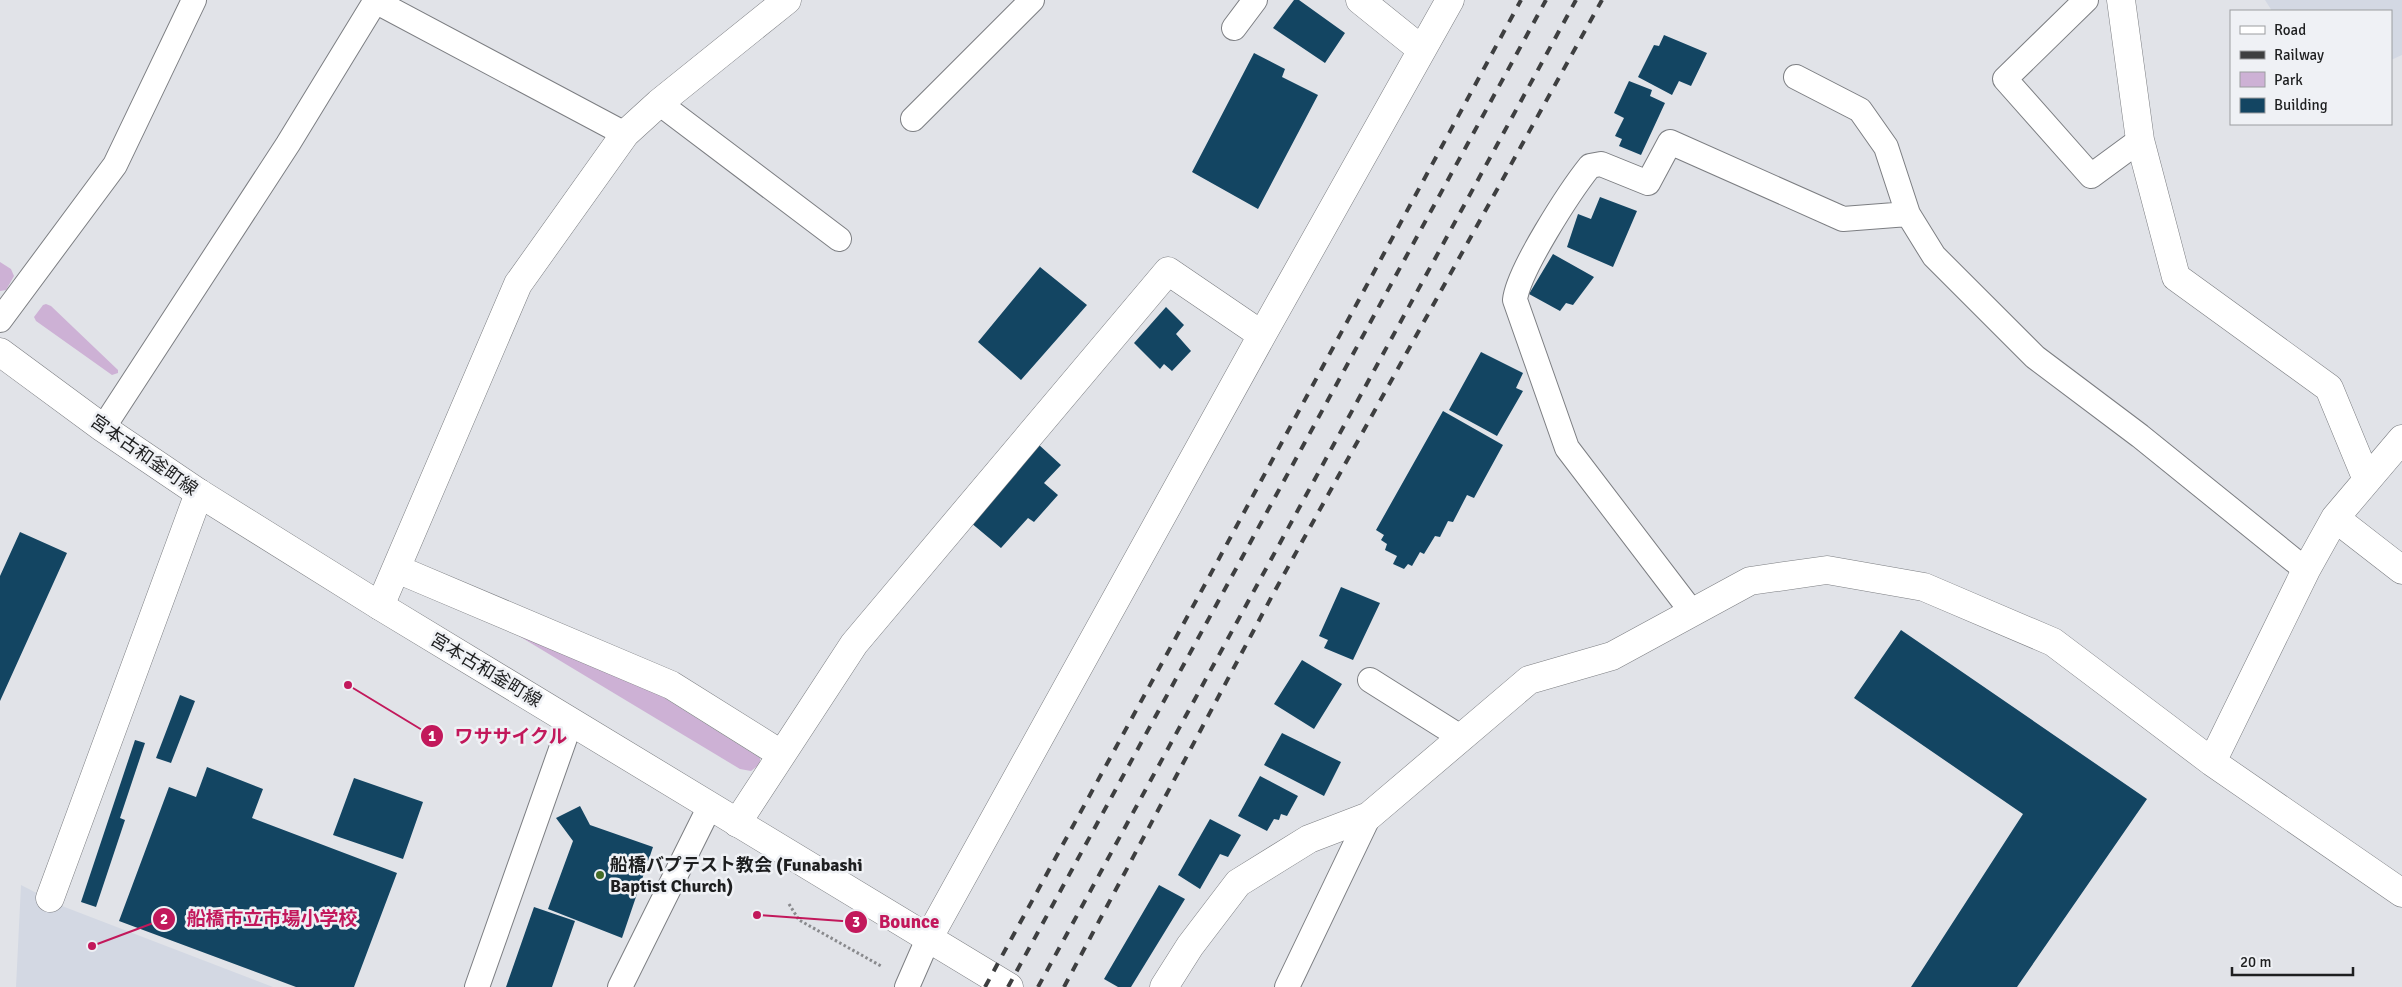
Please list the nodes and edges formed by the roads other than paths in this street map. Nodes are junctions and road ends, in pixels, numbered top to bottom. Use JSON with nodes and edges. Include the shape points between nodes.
{"nodes":[{"id":1,"x":194,"y":0,"type":"edge"},
{"id":2,"x":375,"y":0,"type":"edge"},
{"id":3,"x":787,"y":0,"type":"edge"},
{"id":4,"x":1032,"y":0,"type":"edge"},
{"id":5,"x":1255,"y":0,"type":"edge"},
{"id":6,"x":1360,"y":0,"type":"edge"},
{"id":7,"x":1450,"y":0,"type":"edge"},
{"id":8,"x":2086,"y":0,"type":"edge"},
{"id":9,"x":2121,"y":0,"type":"edge"},
{"id":10,"x":1234,"y":28,"type":"dead end"},
{"id":11,"x":1422,"y":50,"type":"junction"},
{"id":12,"x":1796,"y":77,"type":"dead end"},
{"id":13,"x":659,"y":103,"type":"junction"},
{"id":14,"x":913,"y":119,"type":"dead end"},
{"id":15,"x":625,"y":134,"type":"junction"},
{"id":16,"x":2140,"y":140,"type":"junction"},
{"id":17,"x":1908,"y":214,"type":"junction"},
{"id":18,"x":839,"y":239,"type":"dead end"},
{"id":19,"x":0,"y":320,"type":"edge"},
{"id":20,"x":1262,"y":335,"type":"junction"},
{"id":21,"x":0,"y":352,"type":"edge"},
{"id":22,"x":103,"y":428,"type":"junction"},
{"id":23,"x":2402,"y":439,"type":"edge"},
{"id":24,"x":2367,"y":480,"type":"junction"},
{"id":25,"x":199,"y":493,"type":"junction"},
{"id":26,"x":2335,"y":518,"type":"junction"},
{"id":27,"x":397,"y":569,"type":"junction"},
{"id":28,"x":2306,"y":570,"type":"junction"},
{"id":29,"x":2402,"y":570,"type":"edge"},
{"id":30,"x":380,"y":606,"type":"junction"},
{"id":31,"x":1692,"y":612,"type":"junction"},
{"id":32,"x":1370,"y":680,"type":"dead end"},
{"id":33,"x":571,"y":722,"type":"junction"},
{"id":34,"x":1462,"y":738,"type":"junction"},
{"id":35,"x":781,"y":754,"type":"junction"},
{"id":36,"x":2212,"y":762,"type":"junction"},
{"id":37,"x":710,"y":806,"type":"junction"},
{"id":38,"x":1369,"y":816,"type":"junction"},
{"id":39,"x":738,"y":822,"type":"junction"},
{"id":40,"x":2402,"y":893,"type":"edge"},
{"id":41,"x":50,"y":898,"type":"dead end"},
{"id":42,"x":928,"y":939,"type":"junction"},
{"id":43,"x":477,"y":987,"type":"edge"},
{"id":44,"x":620,"y":987,"type":"edge"},
{"id":45,"x":907,"y":987,"type":"edge"},
{"id":46,"x":1010,"y":987,"type":"edge"},
{"id":47,"x":1164,"y":987,"type":"edge"},
{"id":48,"x":1288,"y":987,"type":"edge"}],
"edges":[{"from":1,"to":19,"type":"lane","via":[[115,165]]},
{"from":2,"to":15,"type":"lane"},
{"from":2,"to":22,"type":"lane","via":[[288,144]]},
{"from":3,"to":13,"type":"street"},
{"from":4,"to":14,"type":"lane"},
{"from":5,"to":10,"type":"lane"},
{"from":6,"to":11,"type":"street"},
{"from":7,"to":11,"type":"street"},
{"from":8,"to":16,"type":"lane","via":[[2005,79],[2091,176]]},
{"from":9,"to":16,"type":"street"},
{"from":11,"to":20,"type":"street"},
{"from":12,"to":17,"type":"lane","via":[[1860,110],[1886,147]]},
{"from":13,"to":15,"type":"street"},
{"from":13,"to":18,"type":"lane"},
{"from":15,"to":27,"type":"street","via":[[518,284]]},
{"from":16,"to":24,"type":"street","via":[[2176,277],[2329,388]]},
{"from":17,"to":28,"type":"lane","via":[[1934,256],[2035,357],[2140,436]]},
{"from":17,"to":31,"type":"lane","via":[[1843,219],[1670,142],[1648,183],[1602,164],[1590,166],[1532,258],[1516,288],[1515,300],[1567,448]]},
{"from":20,"to":35,"type":"street","via":[[1168,271],[854,644]]},
{"from":20,"to":42,"type":"street"},
{"from":21,"to":22,"type":"street","name":"宮本古和釜町線"},
{"from":22,"to":25,"type":"street","name":"宮本古和釜町線"},
{"from":23,"to":24,"type":"street"},
{"from":24,"to":26,"type":"street"},
{"from":25,"to":30,"type":"street","name":"宮本古和釜町線"},
{"from":25,"to":41,"type":"street"},
{"from":26,"to":28,"type":"street"},
{"from":26,"to":29,"type":"street"},
{"from":27,"to":30,"type":"street"},
{"from":27,"to":35,"type":"street","via":[[671,685]]},
{"from":28,"to":36,"type":"street"},
{"from":30,"to":33,"type":"street","name":"宮本古和釜町線"},
{"from":31,"to":34,"type":"street","via":[[1612,656],[1529,680]]},
{"from":31,"to":36,"type":"street","via":[[1750,581],[1827,570],[1924,587],[2053,642]]},
{"from":32,"to":34,"type":"lane"},
{"from":33,"to":37,"type":"street","name":"宮本古和釜町線"},
{"from":33,"to":43,"type":"lane"},
{"from":34,"to":38,"type":"street"},
{"from":35,"to":39,"type":"street"},
{"from":36,"to":40,"type":"street"},
{"from":37,"to":39,"type":"street","name":"宮本古和釜町線"},
{"from":37,"to":44,"type":"lane"},
{"from":38,"to":47,"type":"street","via":[[1309,839],[1238,883],[1190,946]]},
{"from":38,"to":48,"type":"lane"},
{"from":39,"to":42,"type":"street","name":"宮本古和釜町線"},
{"from":42,"to":45,"type":"lane"},
{"from":42,"to":46,"type":"street","name":"宮本古和釜町線"}]}
